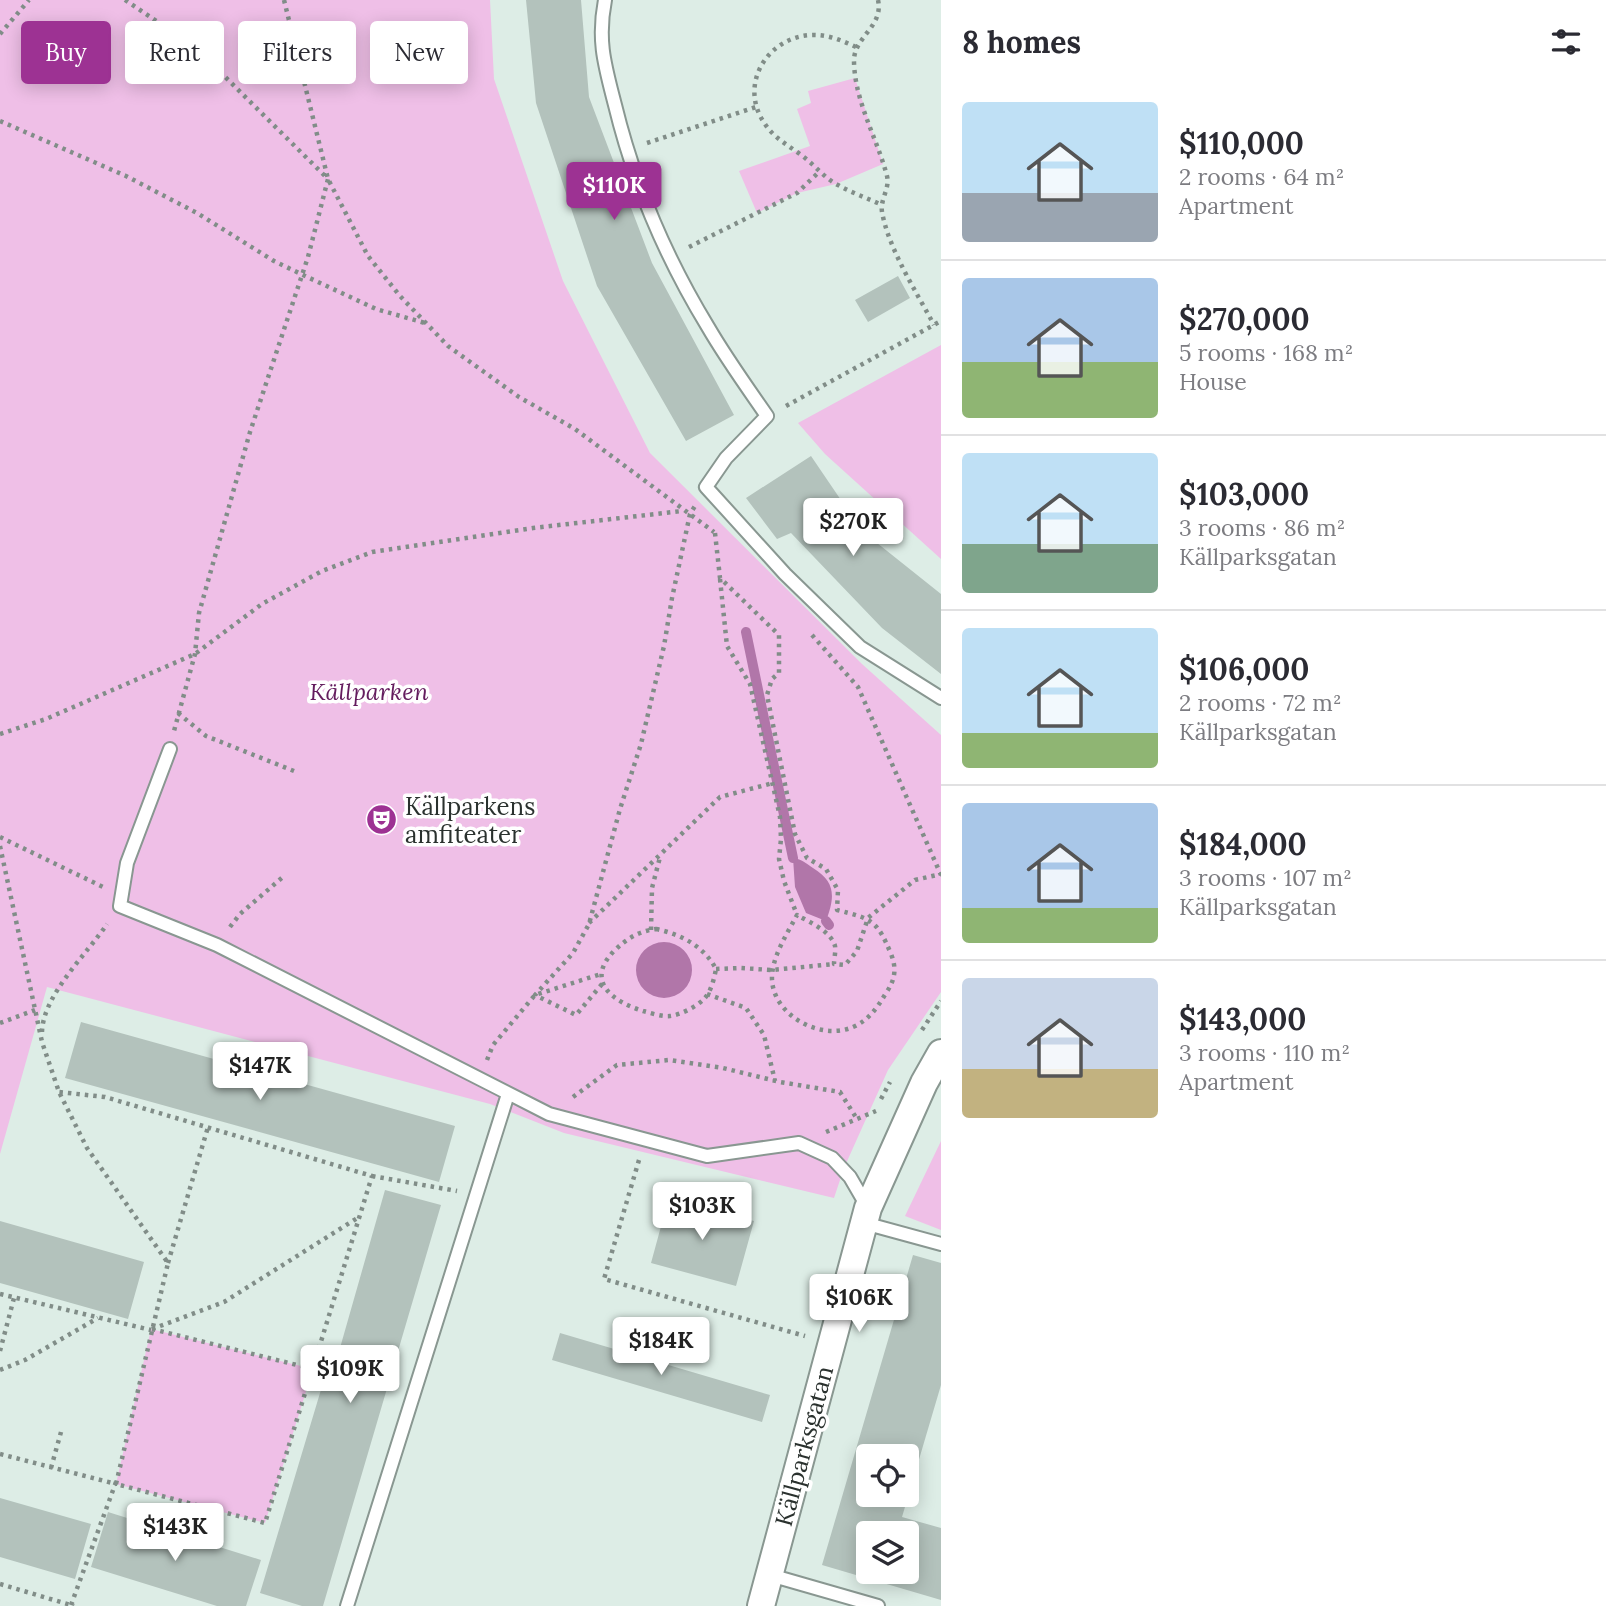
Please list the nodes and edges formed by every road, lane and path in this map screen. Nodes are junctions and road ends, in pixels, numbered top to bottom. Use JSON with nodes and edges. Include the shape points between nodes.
{"nodes":[{"id":1,"x":29,"y":0,"type":"edge"},
{"id":2,"x":125,"y":0,"type":"edge"},
{"id":3,"x":285,"y":0,"type":"edge"},
{"id":4,"x":605,"y":0,"type":"edge"},
{"id":5,"x":878,"y":0,"type":"edge"},
{"id":6,"x":0,"y":34,"type":"edge"},
{"id":7,"x":856,"y":47,"type":"junction"},
{"id":8,"x":756,"y":107,"type":"junction"},
{"id":9,"x":0,"y":121,"type":"edge"},
{"id":10,"x":626,"y":150,"type":"junction"},
{"id":11,"x":820,"y":171,"type":"junction"},
{"id":12,"x":328,"y":179,"type":"junction"},
{"id":13,"x":882,"y":205,"type":"junction"},
{"id":14,"x":670,"y":256,"type":"junction"},
{"id":15,"x":303,"y":275,"type":"junction"},
{"id":16,"x":941,"y":321,"type":"edge"},
{"id":17,"x":426,"y":324,"type":"junction"},
{"id":18,"x":934,"y":325,"type":"junction"},
{"id":19,"x":767,"y":416,"type":"junction"},
{"id":20,"x":683,"y":510,"type":"junction"},
{"id":21,"x":690,"y":514,"type":"junction"},
{"id":22,"x":715,"y":533,"type":"junction"},
{"id":23,"x":724,"y":542,"type":"dead end"},
{"id":24,"x":720,"y":578,"type":"junction"},
{"id":25,"x":805,"y":628,"type":"dead end"},
{"id":26,"x":195,"y":654,"type":"junction"},
{"id":27,"x":941,"y":698,"type":"edge"},
{"id":28,"x":178,"y":713,"type":"junction"},
{"id":29,"x":0,"y":734,"type":"edge"},
{"id":30,"x":170,"y":749,"type":"joint"},
{"id":31,"x":294,"y":771,"type":"dead end"},
{"id":32,"x":781,"y":772,"type":"junction"},
{"id":33,"x":771,"y":775,"type":"junction"},
{"id":34,"x":773,"y":783,"type":"junction"},
{"id":35,"x":0,"y":837,"type":"edge"},
{"id":36,"x":0,"y":846,"type":"edge"},
{"id":37,"x":660,"y":856,"type":"junction"},
{"id":38,"x":941,"y":874,"type":"edge"},
{"id":39,"x":284,"y":876,"type":"dead end"},
{"id":40,"x":120,"y":901,"type":"junction"},
{"id":41,"x":797,"y":915,"type":"junction"},
{"id":42,"x":868,"y":918,"type":"junction"},
{"id":43,"x":589,"y":923,"type":"junction"},
{"id":44,"x":651,"y":930,"type":"junction"},
{"id":45,"x":217,"y":945,"type":"junction"},
{"id":46,"x":834,"y":964,"type":"junction"},
{"id":47,"x":716,"y":969,"type":"junction"},
{"id":48,"x":772,"y":970,"type":"junction"},
{"id":49,"x":601,"y":974,"type":"junction"},
{"id":50,"x":602,"y":984,"type":"junction"},
{"id":51,"x":707,"y":994,"type":"junction"},
{"id":52,"x":535,"y":995,"type":"junction"},
{"id":53,"x":35,"y":1010,"type":"junction"},
{"id":54,"x":0,"y":1023,"type":"edge"},
{"id":55,"x":42,"y":1042,"type":"junction"},
{"id":56,"x":941,"y":1053,"type":"edge"},
{"id":57,"x":479,"y":1080,"type":"junction"},
{"id":58,"x":775,"y":1081,"type":"junction"},
{"id":59,"x":59,"y":1092,"type":"junction"},
{"id":60,"x":508,"y":1094,"type":"junction"},
{"id":61,"x":876,"y":1111,"type":"dead end"},
{"id":62,"x":550,"y":1114,"type":"junction"},
{"id":63,"x":857,"y":1119,"type":"junction"},
{"id":64,"x":208,"y":1127,"type":"junction"},
{"id":65,"x":645,"y":1139,"type":"junction"},
{"id":66,"x":799,"y":1143,"type":"junction"},
{"id":67,"x":372,"y":1176,"type":"junction"},
{"id":68,"x":477,"y":1195,"type":"junction"},
{"id":69,"x":866,"y":1215,"type":"junction"},
{"id":70,"x":359,"y":1216,"type":"junction"},
{"id":71,"x":941,"y":1244,"type":"edge"},
{"id":72,"x":168,"y":1263,"type":"junction"},
{"id":73,"x":0,"y":1294,"type":"edge"},
{"id":74,"x":14,"y":1297,"type":"junction"},
{"id":75,"x":99,"y":1317,"type":"junction"},
{"id":76,"x":151,"y":1329,"type":"junction"},
{"id":77,"x":805,"y":1336,"type":"dead end"},
{"id":78,"x":0,"y":1351,"type":"edge"},
{"id":79,"x":313,"y":1369,"type":"junction"},
{"id":80,"x":0,"y":1370,"type":"edge"},
{"id":81,"x":61,"y":1432,"type":"dead end"},
{"id":82,"x":0,"y":1454,"type":"edge"},
{"id":83,"x":51,"y":1468,"type":"junction"},
{"id":84,"x":116,"y":1484,"type":"junction"},
{"id":85,"x":770,"y":1575,"type":"junction"},
{"id":86,"x":0,"y":1584,"type":"edge"},
{"id":87,"x":72,"y":1606,"type":"edge"},
{"id":88,"x":347,"y":1606,"type":"edge"},
{"id":89,"x":761,"y":1606,"type":"edge"},
{"id":90,"x":878,"y":1606,"type":"edge"}],
"edges":[{"from":1,"to":6,"type":"path"},
{"from":2,"to":12,"type":"path","via":[[195,47]]},
{"from":3,"to":12,"type":"path"},
{"from":4,"to":10,"type":"lane","via":[[601,48]]},
{"from":5,"to":7,"type":"path","via":[[872,29]]},
{"from":7,"to":8,"type":"path","via":[[809,35],[780,44],[758,71]]},
{"from":7,"to":13,"type":"path","via":[[860,99],[888,180]]},
{"from":8,"to":10,"type":"path"},
{"from":8,"to":11,"type":"path","via":[[779,140]]},
{"from":9,"to":15,"type":"path","via":[[126,176]]},
{"from":10,"to":14,"type":"lane"},
{"from":11,"to":13,"type":"path","via":[[836,184]]},
{"from":11,"to":14,"type":"path","via":[[797,193]]},
{"from":12,"to":15,"type":"path"},
{"from":12,"to":17,"type":"path","via":[[368,256]]},
{"from":13,"to":18,"type":"path","via":[[887,230]]},
{"from":14,"to":19,"type":"lane","via":[[707,327]]},
{"from":15,"to":17,"type":"path","via":[[376,309]]},
{"from":15,"to":26,"type":"path","via":[[250,432],[199,613]]},
{"from":16,"to":18,"type":"path"},
{"from":17,"to":20,"type":"path","via":[[447,346],[519,397],[575,429]]},
{"from":18,"to":19,"type":"path"},
{"from":19,"to":27,"type":"lane","via":[[726,458],[706,487],[860,647]]},
{"from":20,"to":21,"type":"path"},
{"from":20,"to":26,"type":"path","via":[[372,552],[322,571],[262,604]]},
{"from":21,"to":22,"type":"path"},
{"from":21,"to":43,"type":"path","via":[[642,744]]},
{"from":22,"to":23,"type":"path"},
{"from":22,"to":24,"type":"path"},
{"from":24,"to":32,"type":"path","via":[[779,635],[779,673],[772,678],[767,695]]},
{"from":24,"to":33,"type":"path","via":[[727,646],[750,684]]},
{"from":25,"to":38,"type":"path","via":[[858,687]]},
{"from":26,"to":28,"type":"path"},
{"from":26,"to":29,"type":"path","via":[[46,719]]},
{"from":28,"to":30,"type":"path"},
{"from":28,"to":31,"type":"path","via":[[206,736]]},
{"from":30,"to":40,"type":"lane","via":[[127,863]]},
{"from":32,"to":33,"type":"path"},
{"from":32,"to":42,"type":"path","via":[[796,834],[807,858],[826,869],[838,890],[837,910]]},
{"from":33,"to":34,"type":"path"},
{"from":34,"to":37,"type":"path","via":[[720,797]]},
{"from":34,"to":41,"type":"path","via":[[780,817],[779,859]]},
{"from":35,"to":40,"type":"path"},
{"from":36,"to":53,"type":"path"},
{"from":37,"to":43,"type":"path"},
{"from":37,"to":44,"type":"path","via":[[652,888]]},
{"from":38,"to":42,"type":"path","via":[[915,880]]},
{"from":39,"to":45,"type":"path","via":[[240,914]]},
{"from":40,"to":45,"type":"lane"},
{"from":40,"to":55,"type":"path","via":[[49,1003]]},
{"from":41,"to":46,"type":"path","via":[[830,938],[835,945]]},
{"from":41,"to":48,"type":"path"},
{"from":42,"to":46,"type":"path","via":[[858,951],[845,965]]},
{"from":42,"to":48,"type":"path","via":[[884,934],[896,965],[893,982],[873,1013],[850,1028],[826,1030],[799,1022],[775,992]]},
{"from":43,"to":52,"type":"path","via":[[573,953]]},
{"from":44,"to":47,"type":"path","via":[[684,938],[702,950]]},
{"from":44,"to":49,"type":"path","via":[[623,942],[608,957]]},
{"from":45,"to":57,"type":"lane"},
{"from":46,"to":48,"type":"path"},
{"from":47,"to":48,"type":"path"},
{"from":47,"to":51,"type":"path"},
{"from":49,"to":50,"type":"path"},
{"from":49,"to":52,"type":"path"},
{"from":50,"to":51,"type":"path","via":[[625,1006],[669,1016],[689,1009]]},
{"from":50,"to":52,"type":"path","via":[[576,1015]]},
{"from":51,"to":58,"type":"path","via":[[746,1008],[764,1035]]},
{"from":52,"to":57,"type":"path","via":[[493,1045]]},
{"from":53,"to":54,"type":"path"},
{"from":53,"to":55,"type":"path"},
{"from":55,"to":59,"type":"path"},
{"from":56,"to":69,"type":"street","name":"Källparksgatan"},
{"from":57,"to":60,"type":"lane"},
{"from":58,"to":62,"type":"path","via":[[669,1060],[617,1065]]},
{"from":58,"to":63,"type":"path","via":[[840,1092]]},
{"from":59,"to":64,"type":"path","via":[[105,1097]]},
{"from":59,"to":72,"type":"path","via":[[87,1148]]},
{"from":60,"to":62,"type":"lane"},
{"from":60,"to":68,"type":"lane"},
{"from":61,"to":63,"type":"path"},
{"from":62,"to":65,"type":"lane"},
{"from":63,"to":66,"type":"path"},
{"from":64,"to":67,"type":"path"},
{"from":64,"to":72,"type":"path"},
{"from":65,"to":66,"type":"lane","via":[[708,1156]]},
{"from":65,"to":77,"type":"path","via":[[604,1279]]},
{"from":66,"to":69,"type":"lane","via":[[832,1158],[850,1177]]},
{"from":67,"to":68,"type":"path"},
{"from":67,"to":70,"type":"path"},
{"from":68,"to":88,"type":"lane"},
{"from":69,"to":71,"type":"lane"},
{"from":69,"to":85,"type":"street","name":"Källparksgatan"},
{"from":70,"to":76,"type":"path","via":[[224,1301]]},
{"from":70,"to":79,"type":"path"},
{"from":72,"to":76,"type":"path"},
{"from":73,"to":74,"type":"path"},
{"from":74,"to":75,"type":"path"},
{"from":74,"to":78,"type":"path"},
{"from":75,"to":76,"type":"path"},
{"from":75,"to":80,"type":"path"},
{"from":76,"to":79,"type":"path"},
{"from":76,"to":84,"type":"path"},
{"from":79,"to":84,"type":"path","via":[[265,1523]]},
{"from":81,"to":83,"type":"path"},
{"from":82,"to":83,"type":"path"},
{"from":83,"to":84,"type":"path"},
{"from":84,"to":87,"type":"path"},
{"from":85,"to":89,"type":"street","name":"Källparksgatan"},
{"from":85,"to":90,"type":"lane"},
{"from":86,"to":87,"type":"path"}]}
